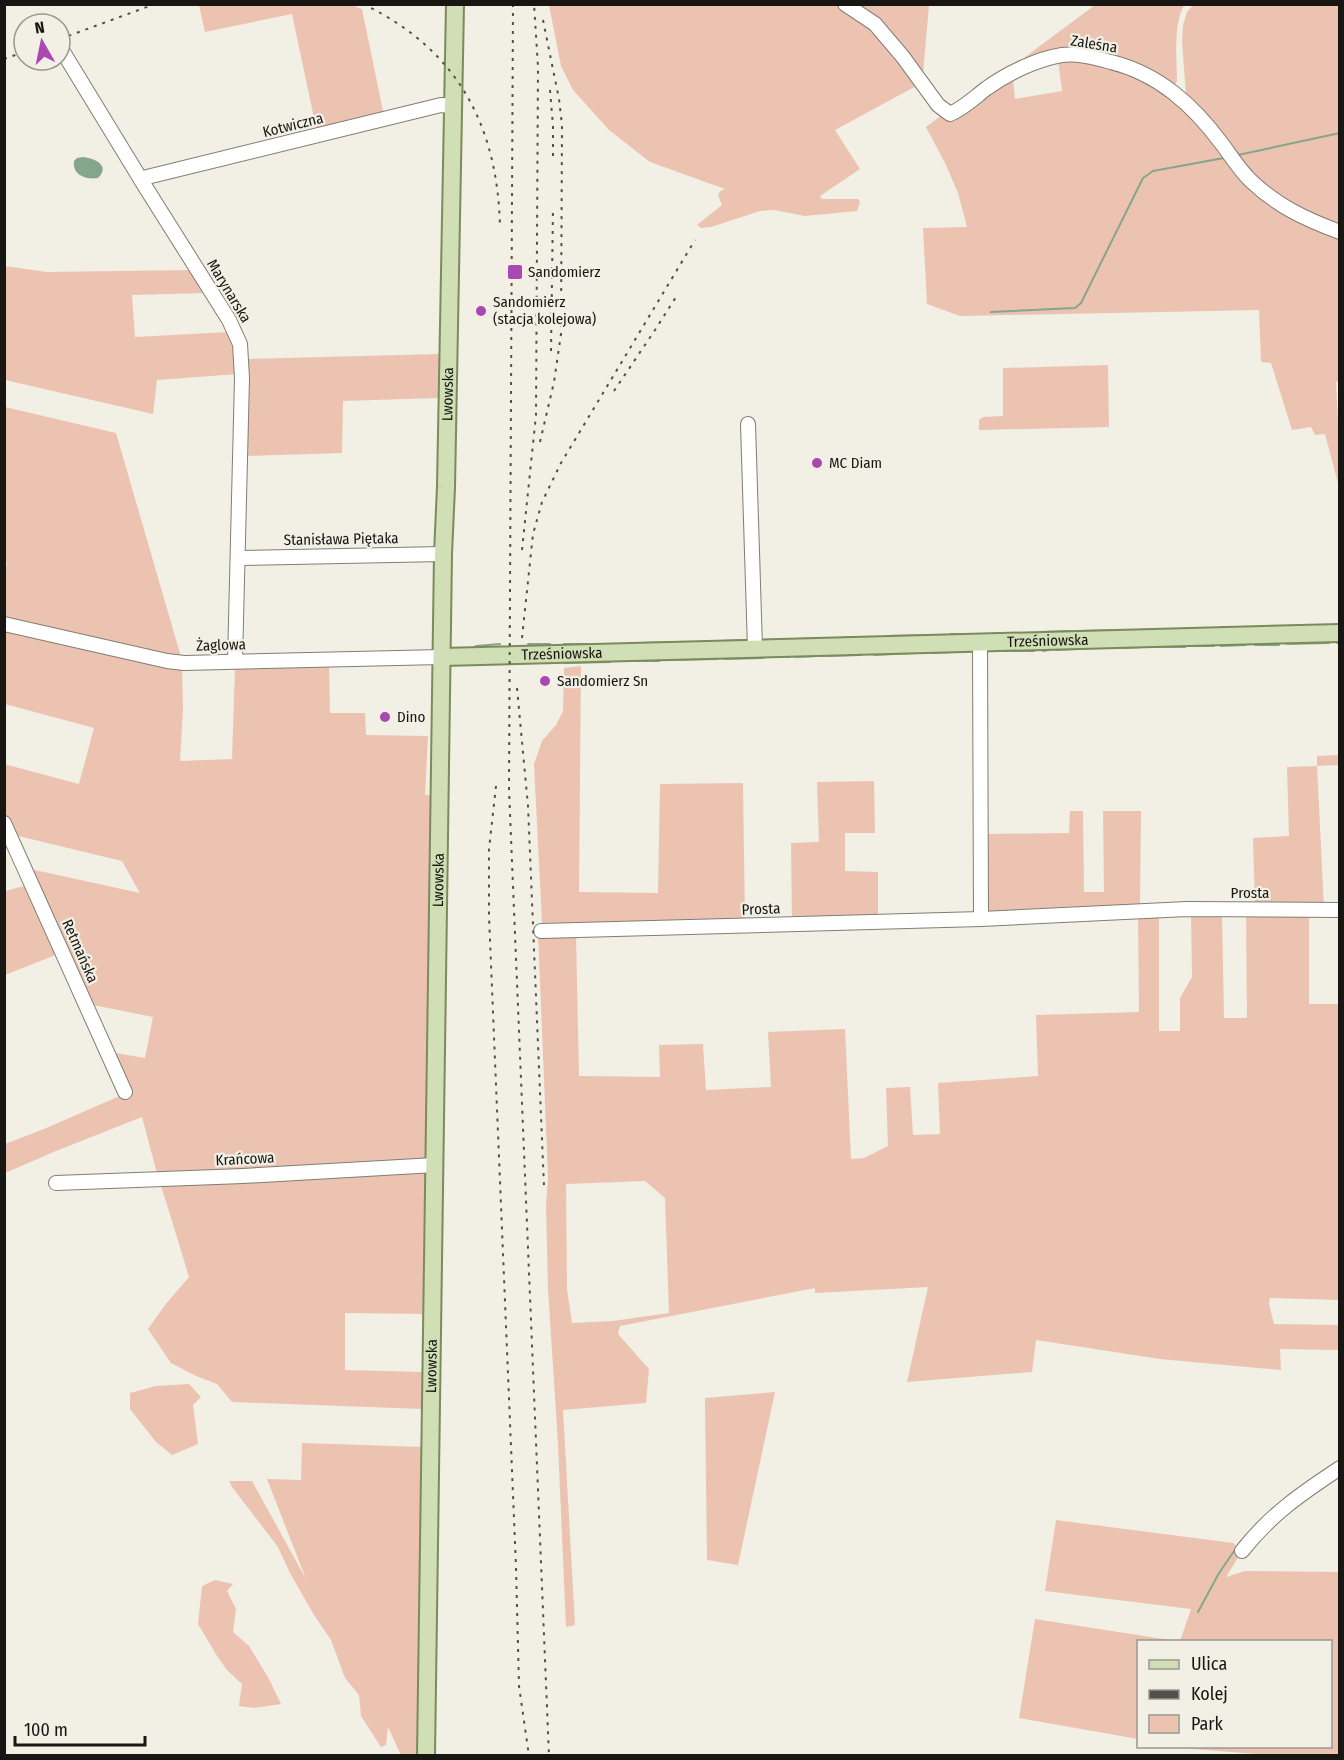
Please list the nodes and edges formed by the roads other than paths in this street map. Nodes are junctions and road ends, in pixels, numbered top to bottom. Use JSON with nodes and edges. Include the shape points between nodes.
{"nodes":[{"id":1,"x":455,"y":4,"type":"edge"},
{"id":2,"x":845,"y":4,"type":"edge"},
{"id":3,"x":72,"y":66,"type":"edge"},
{"id":4,"x":453,"y":106,"type":"junction"},
{"id":5,"x":141,"y":180,"type":"junction"},
{"id":6,"x":1340,"y":232,"type":"edge"},
{"id":7,"x":748,"y":424,"type":"dead end"},
{"id":8,"x":443,"y":554,"type":"junction"},
{"id":9,"x":238,"y":558,"type":"junction"},
{"id":10,"x":4,"y":624,"type":"edge"},
{"id":11,"x":1340,"y":633,"type":"edge"},
{"id":12,"x":980,"y":642,"type":"junction"},
{"id":13,"x":755,"y":648,"type":"junction"},
{"id":14,"x":442,"y":657,"type":"junction"},
{"id":15,"x":235,"y":661,"type":"junction"},
{"id":16,"x":4,"y":823,"type":"edge"},
{"id":17,"x":1340,"y":910,"type":"edge"},
{"id":18,"x":981,"y":919,"type":"junction"},
{"id":19,"x":541,"y":931,"type":"dead end"},
{"id":20,"x":125,"y":1092,"type":"dead end"},
{"id":21,"x":435,"y":1165,"type":"junction"},
{"id":22,"x":56,"y":1184,"type":"dead end"},
{"id":23,"x":1340,"y":1468,"type":"edge"},
{"id":24,"x":1242,"y":1551,"type":"dead end"},
{"id":25,"x":426,"y":1755,"type":"edge"}],
"edges":[{"from":1,"to":4,"type":"main road","name":"Lwowska"},
{"from":2,"to":6,"type":"street","name":"Zaleśna","via":[[875,24],[938,105],[950,114],[1008,75],[1061,55],[1095,58],[1148,75],[1178,95],[1262,190],[1301,217]]},
{"from":3,"to":5,"type":"street","name":"Marynarska"},
{"from":4,"to":5,"type":"street","name":"Kotwiczna","via":[[441,105]]},
{"from":4,"to":8,"type":"main road","name":"Lwowska"},
{"from":5,"to":9,"type":"street","name":"Marynarska","via":[[229,320],[240,345]]},
{"from":7,"to":13,"type":"street"},
{"from":8,"to":9,"type":"street","name":"Stanisława Piętaka"},
{"from":8,"to":14,"type":"main road","name":"Lwowska"},
{"from":9,"to":15,"type":"street","name":"Marynarska"},
{"from":10,"to":15,"type":"street","name":"Żaglowa","via":[[167,661]]},
{"from":11,"to":12,"type":"main road","name":"Trześniowska"},
{"from":12,"to":13,"type":"main road","name":"Trześniowska"},
{"from":12,"to":18,"type":"street"},
{"from":13,"to":14,"type":"main road","name":"Trześniowska"},
{"from":14,"to":15,"type":"street","name":"Żaglowa"},
{"from":14,"to":21,"type":"main road","name":"Lwowska"},
{"from":16,"to":20,"type":"street","name":"Retmańska"},
{"from":17,"to":18,"type":"street","name":"Prosta","via":[[1146,910]]},
{"from":18,"to":19,"type":"street","name":"Prosta"},
{"from":21,"to":22,"type":"street","name":"Krańcowa"},
{"from":21,"to":25,"type":"main road","name":"Lwowska"},
{"from":23,"to":24,"type":"street","via":[[1278,1512]]}]}
